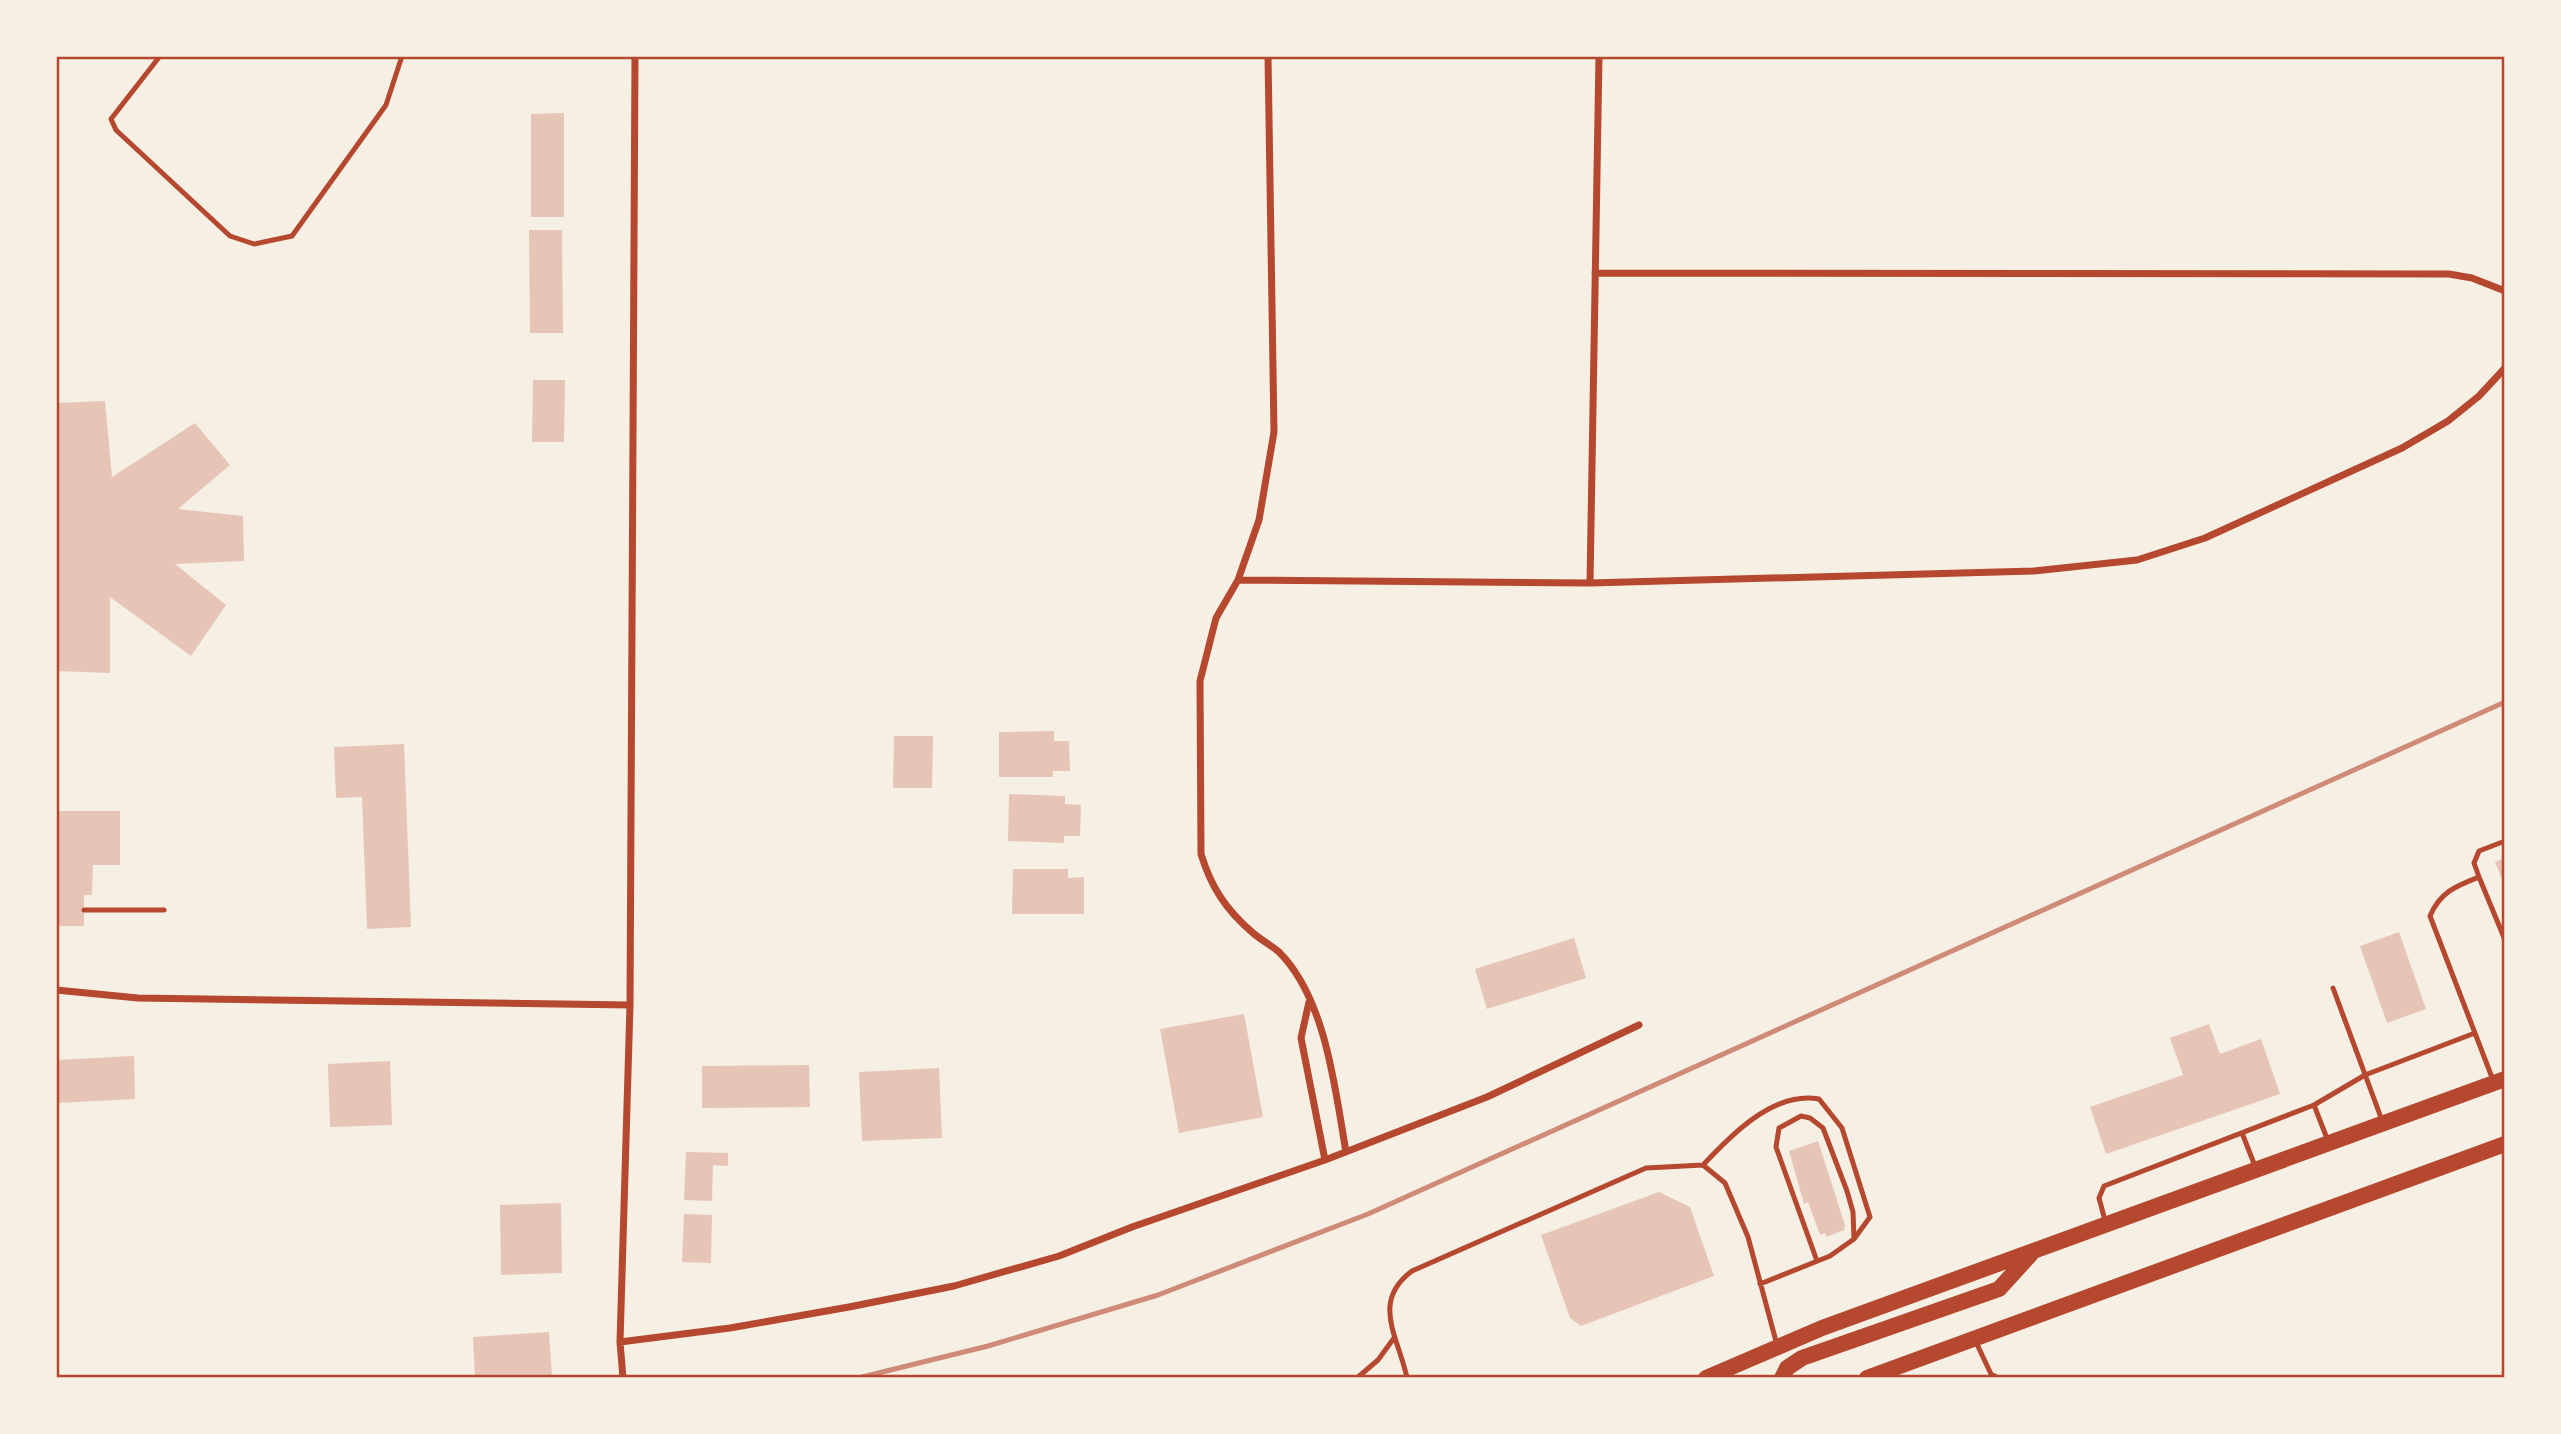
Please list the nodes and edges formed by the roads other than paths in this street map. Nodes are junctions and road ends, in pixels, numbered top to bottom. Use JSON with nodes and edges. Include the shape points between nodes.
{"nodes":[{"id":1,"x":160,"y":56,"type":"edge"},
{"id":2,"x":402,"y":56,"type":"edge"},
{"id":3,"x":635,"y":56,"type":"edge"},
{"id":4,"x":1268,"y":56,"type":"edge"},
{"id":5,"x":1599,"y":56,"type":"edge"},
{"id":6,"x":1595,"y":273,"type":"junction"},
{"id":7,"x":2505,"y":291,"type":"edge"},
{"id":8,"x":2505,"y":368,"type":"edge"},
{"id":9,"x":1238,"y":580,"type":"junction"},
{"id":10,"x":1590,"y":583,"type":"junction"},
{"id":11,"x":2505,"y":841,"type":"edge"},
{"id":12,"x":2479,"y":877,"type":"junction"},
{"id":13,"x":84,"y":910,"type":"dead end"},
{"id":14,"x":164,"y":910,"type":"dead end"},
{"id":15,"x":2505,"y":940,"type":"edge"},
{"id":16,"x":2333,"y":988,"type":"dead end"},
{"id":17,"x":56,"y":990,"type":"edge"},
{"id":18,"x":1309,"y":1001,"type":"junction"},
{"id":19,"x":630,"y":1005,"type":"junction"},
{"id":20,"x":1639,"y":1025,"type":"dead end"},
{"id":21,"x":2475,"y":1033,"type":"junction"},
{"id":22,"x":2365,"y":1075,"type":"junction"},
{"id":23,"x":2500,"y":1081,"type":"edge"},
{"id":24,"x":2314,"y":1105,"type":"junction"},
{"id":25,"x":2383,"y":1124,"type":"junction"},
{"id":26,"x":2242,"y":1133,"type":"junction"},
{"id":27,"x":2329,"y":1144,"type":"junction"},
{"id":28,"x":2505,"y":1144,"type":"edge"},
{"id":29,"x":1346,"y":1152,"type":"junction"},
{"id":30,"x":1325,"y":1160,"type":"junction"},
{"id":31,"x":1703,"y":1165,"type":"junction"},
{"id":32,"x":2256,"y":1170,"type":"junction"},
{"id":33,"x":2106,"y":1226,"type":"junction"},
{"id":34,"x":1854,"y":1239,"type":"junction"},
{"id":35,"x":2033,"y":1252,"type":"junction"},
{"id":36,"x":1817,"y":1261,"type":"junction"},
{"id":37,"x":1760,"y":1284,"type":"junction"},
{"id":38,"x":1394,"y":1338,"type":"junction"},
{"id":39,"x":1974,"y":1339,"type":"junction"},
{"id":40,"x":620,"y":1342,"type":"junction"},
{"id":41,"x":1777,"y":1345,"type":"junction"},
{"id":42,"x":1899,"y":1372,"type":"edge"},
{"id":43,"x":1988,"y":1376,"type":"edge"},
{"id":44,"x":624,"y":1378,"type":"edge"},
{"id":45,"x":1357,"y":1378,"type":"edge"},
{"id":46,"x":1407,"y":1378,"type":"edge"},
{"id":47,"x":1706,"y":1378,"type":"edge"},
{"id":48,"x":1782,"y":1378,"type":"edge"},
{"id":49,"x":1867,"y":1378,"type":"edge"},
{"id":50,"x":1998,"y":1378,"type":"edge"}],
"edges":[{"from":1,"to":2,"type":"lane","via":[[111,119],[116,130],[230,236],[254,244],[292,236],[386,105]]},
{"from":3,"to":19,"type":"street"},
{"from":4,"to":9,"type":"street","via":[[1274,432],[1259,520]]},
{"from":5,"to":6,"type":"street"},
{"from":6,"to":7,"type":"street","via":[[2449,274]]},
{"from":6,"to":10,"type":"street"},
{"from":8,"to":10,"type":"street","via":[[2448,421],[2402,448],[2205,538],[2137,560],[2034,572]]},
{"from":9,"to":10,"type":"street"},
{"from":9,"to":18,"type":"street","via":[[1216,618],[1200,681],[1201,854],[1209,881],[1223,904],[1279,952]]},
{"from":11,"to":12,"type":"lane","via":[[2479,851],[2474,863]]},
{"from":12,"to":15,"type":"lane"},
{"from":12,"to":21,"type":"lane","via":[[2436,900],[2430,916]]},
{"from":13,"to":14,"type":"lane"},
{"from":16,"to":22,"type":"lane"},
{"from":17,"to":19,"type":"street","via":[[138,998]]},
{"from":18,"to":29,"type":"street","via":[[1324,1036]]},
{"from":18,"to":30,"type":"street","via":[[1301,1038]]},
{"from":19,"to":40,"type":"street"},
{"from":20,"to":29,"type":"street","via":[[1487,1097]]},
{"from":21,"to":22,"type":"lane"},
{"from":21,"to":23,"type":"lane"},
{"from":22,"to":24,"type":"lane"},
{"from":22,"to":25,"type":"lane"},
{"from":23,"to":25,"type":"main road"},
{"from":24,"to":26,"type":"lane"},
{"from":24,"to":27,"type":"lane"},
{"from":25,"to":27,"type":"main road"},
{"from":26,"to":32,"type":"lane"},
{"from":26,"to":33,"type":"lane","via":[[2104,1186],[2099,1198]]},
{"from":27,"to":32,"type":"main road"},
{"from":28,"to":39,"type":"main road"},
{"from":29,"to":30,"type":"street"},
{"from":30,"to":40,"type":"street","via":[[1059,1256],[954,1286],[730,1328]]},
{"from":31,"to":34,"type":"lane","via":[[1760,1114],[1802,1096],[1819,1099],[1842,1128],[1870,1217]]},
{"from":31,"to":37,"type":"lane","via":[[1725,1184],[1748,1237]]},
{"from":31,"to":38,"type":"lane","via":[[1646,1168],[1412,1271],[1397,1282],[1389,1304]]},
{"from":32,"to":33,"type":"main road"},
{"from":33,"to":35,"type":"main road"},
{"from":34,"to":36,"type":"lane"},
{"from":34,"to":36,"type":"lane","via":[[1853,1212],[1823,1128],[1801,1116],[1779,1128],[1776,1147]]},
{"from":35,"to":41,"type":"main road"},
{"from":35,"to":48,"type":"main road","via":[[1999,1289],[1802,1358],[1787,1368]]},
{"from":36,"to":37,"type":"lane"},
{"from":37,"to":41,"type":"lane"},
{"from":38,"to":45,"type":"lane"},
{"from":38,"to":46,"type":"lane"},
{"from":39,"to":42,"type":"main road"},
{"from":39,"to":43,"type":"lane"},
{"from":40,"to":44,"type":"street"},
{"from":41,"to":47,"type":"main road"},
{"from":42,"to":49,"type":"main road"},
{"from":43,"to":50,"type":"lane"}]}
